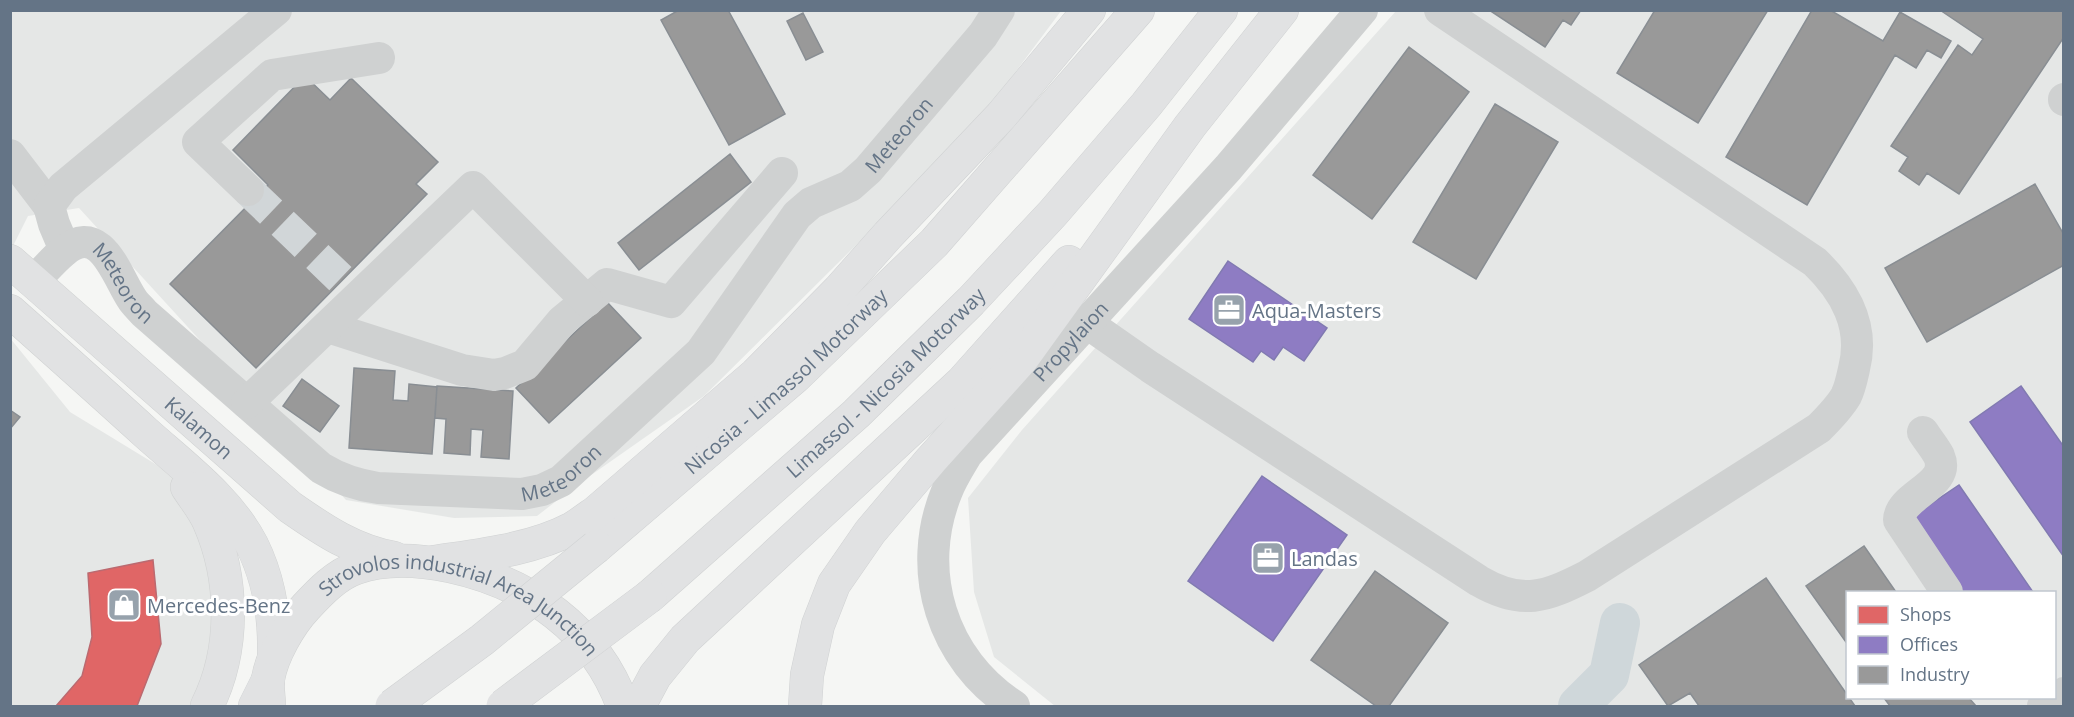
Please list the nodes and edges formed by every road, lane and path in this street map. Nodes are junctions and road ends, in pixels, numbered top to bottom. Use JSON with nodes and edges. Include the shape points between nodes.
{"nodes":[{"id":1,"x":276,"y":10,"type":"edge"},
{"id":2,"x":999,"y":10,"type":"edge"},
{"id":3,"x":1089,"y":10,"type":"edge"},
{"id":4,"x":1137,"y":10,"type":"edge"},
{"id":5,"x":1221,"y":10,"type":"edge"},
{"id":6,"x":1282,"y":10,"type":"edge"},
{"id":7,"x":1362,"y":10,"type":"edge"},
{"id":8,"x":1440,"y":10,"type":"edge"},
{"id":9,"x":379,"y":58,"type":"dead end"},
{"id":10,"x":1190,"y":126,"type":"junction"},
{"id":11,"x":10,"y":155,"type":"edge"},
{"id":12,"x":783,"y":173,"type":"dead end"},
{"id":13,"x":248,"y":190,"type":"tunnel mouth"},
{"id":14,"x":49,"y":206,"type":"junction"},
{"id":15,"x":65,"y":250,"type":"junction"},
{"id":16,"x":22,"y":271,"type":"edge"},
{"id":17,"x":587,"y":301,"type":"junction"},
{"id":18,"x":10,"y":311,"type":"edge"},
{"id":19,"x":1087,"y":322,"type":"junction"},
{"id":20,"x":328,"y":327,"type":"junction"},
{"id":21,"x":247,"y":403,"type":"junction"},
{"id":22,"x":1923,"y":432,"type":"dead end"},
{"id":23,"x":160,"y":445,"type":"junction"},
{"id":24,"x":420,"y":561,"type":"junction"},
{"id":25,"x":1946,"y":591,"type":"edge"},
{"id":26,"x":266,"y":689,"type":"edge"},
{"id":27,"x":207,"y":706,"type":"edge"},
{"id":28,"x":392,"y":706,"type":"edge"},
{"id":29,"x":503,"y":706,"type":"edge"},
{"id":30,"x":623,"y":706,"type":"edge"},
{"id":31,"x":639,"y":706,"type":"edge"},
{"id":32,"x":805,"y":706,"type":"edge"},
{"id":33,"x":1014,"y":706,"type":"edge"}],
"edges":[{"from":1,"to":14,"type":"street","via":[[63,187]]},
{"from":2,"to":21,"type":"street","name":"Meteoron","via":[[983,35],[868,170],[850,186],[811,203],[797,215],[701,352],[561,481],[532,493],[514,494],[358,485],[321,468]]},
{"from":3,"to":24,"type":"main road","via":[[1001,116],[831,298],[756,374],[596,512],[573,528],[509,550]]},
{"from":4,"to":28,"type":"main road","name":"Nicosia - Limassol Motorway","bridge":true,"via":[[934,243],[795,377],[596,547],[482,640]]},
{"from":5,"to":29,"type":"main road","name":"Limassol - Nicosia Motorway","bridge":true,"via":[[1053,213],[971,301],[856,414],[650,596]]},
{"from":6,"to":10,"type":"main road"},
{"from":7,"to":19,"type":"street","name":"Propylaion","via":[[1228,168]]},
{"from":8,"to":19,"type":"street","via":[[1815,262],[1830,276],[1854,318],[1856,364],[1847,393],[1819,428],[1587,576],[1556,591],[1514,596],[1479,581]]},
{"from":9,"to":13,"type":"street","via":[[272,75],[198,142]]},
{"from":10,"to":31,"type":"main road","via":[[962,382],[685,639],[655,676]]},
{"from":10,"to":32,"type":"main road","via":[[1021,360],[870,532],[834,584],[818,625]]},
{"from":11,"to":14,"type":"street"},
{"from":12,"to":17,"type":"street","via":[[671,302],[607,284]]},
{"from":14,"to":15,"type":"street"},
{"from":15,"to":16,"type":"street","name":"Meteoron"},
{"from":15,"to":21,"type":"street","name":"Meteoron","via":[[87,243],[102,250],[138,306]]},
{"from":16,"to":24,"type":"main road","name":"Kalamon","via":[[290,507],[340,540],[370,552]]},
{"from":17,"to":20,"type":"street","via":[[562,321],[525,365],[494,375],[462,370]]},
{"from":17,"to":20,"type":"street","via":[[473,188],[352,291]]},
{"from":18,"to":23,"type":"main road","name":"Kalamon"},
{"from":19,"to":33,"type":"street","name":"Propylaion","via":[[967,454],[941,508],[933,570],[941,615],[973,670]]},
{"from":20,"to":21,"type":"street"},
{"from":22,"to":25,"type":"street","via":[[1939,456],[1939,471],[1934,482],[1905,505],[1899,520]]},
{"from":23,"to":26,"type":"main road","name":"Kalamon","via":[[202,482],[252,546],[275,627]]},
{"from":23,"to":27,"type":"main road","via":[[208,520],[224,569],[228,634]]},
{"from":24,"to":26,"type":"main road","name":"Strovolos industrial Area Junction","via":[[375,562],[354,568],[333,581],[294,619]]},
{"from":24,"to":30,"type":"main road","name":"Strovolos industrial Area Junction","via":[[473,571],[516,587],[542,603],[572,627],[599,659]]}]}
